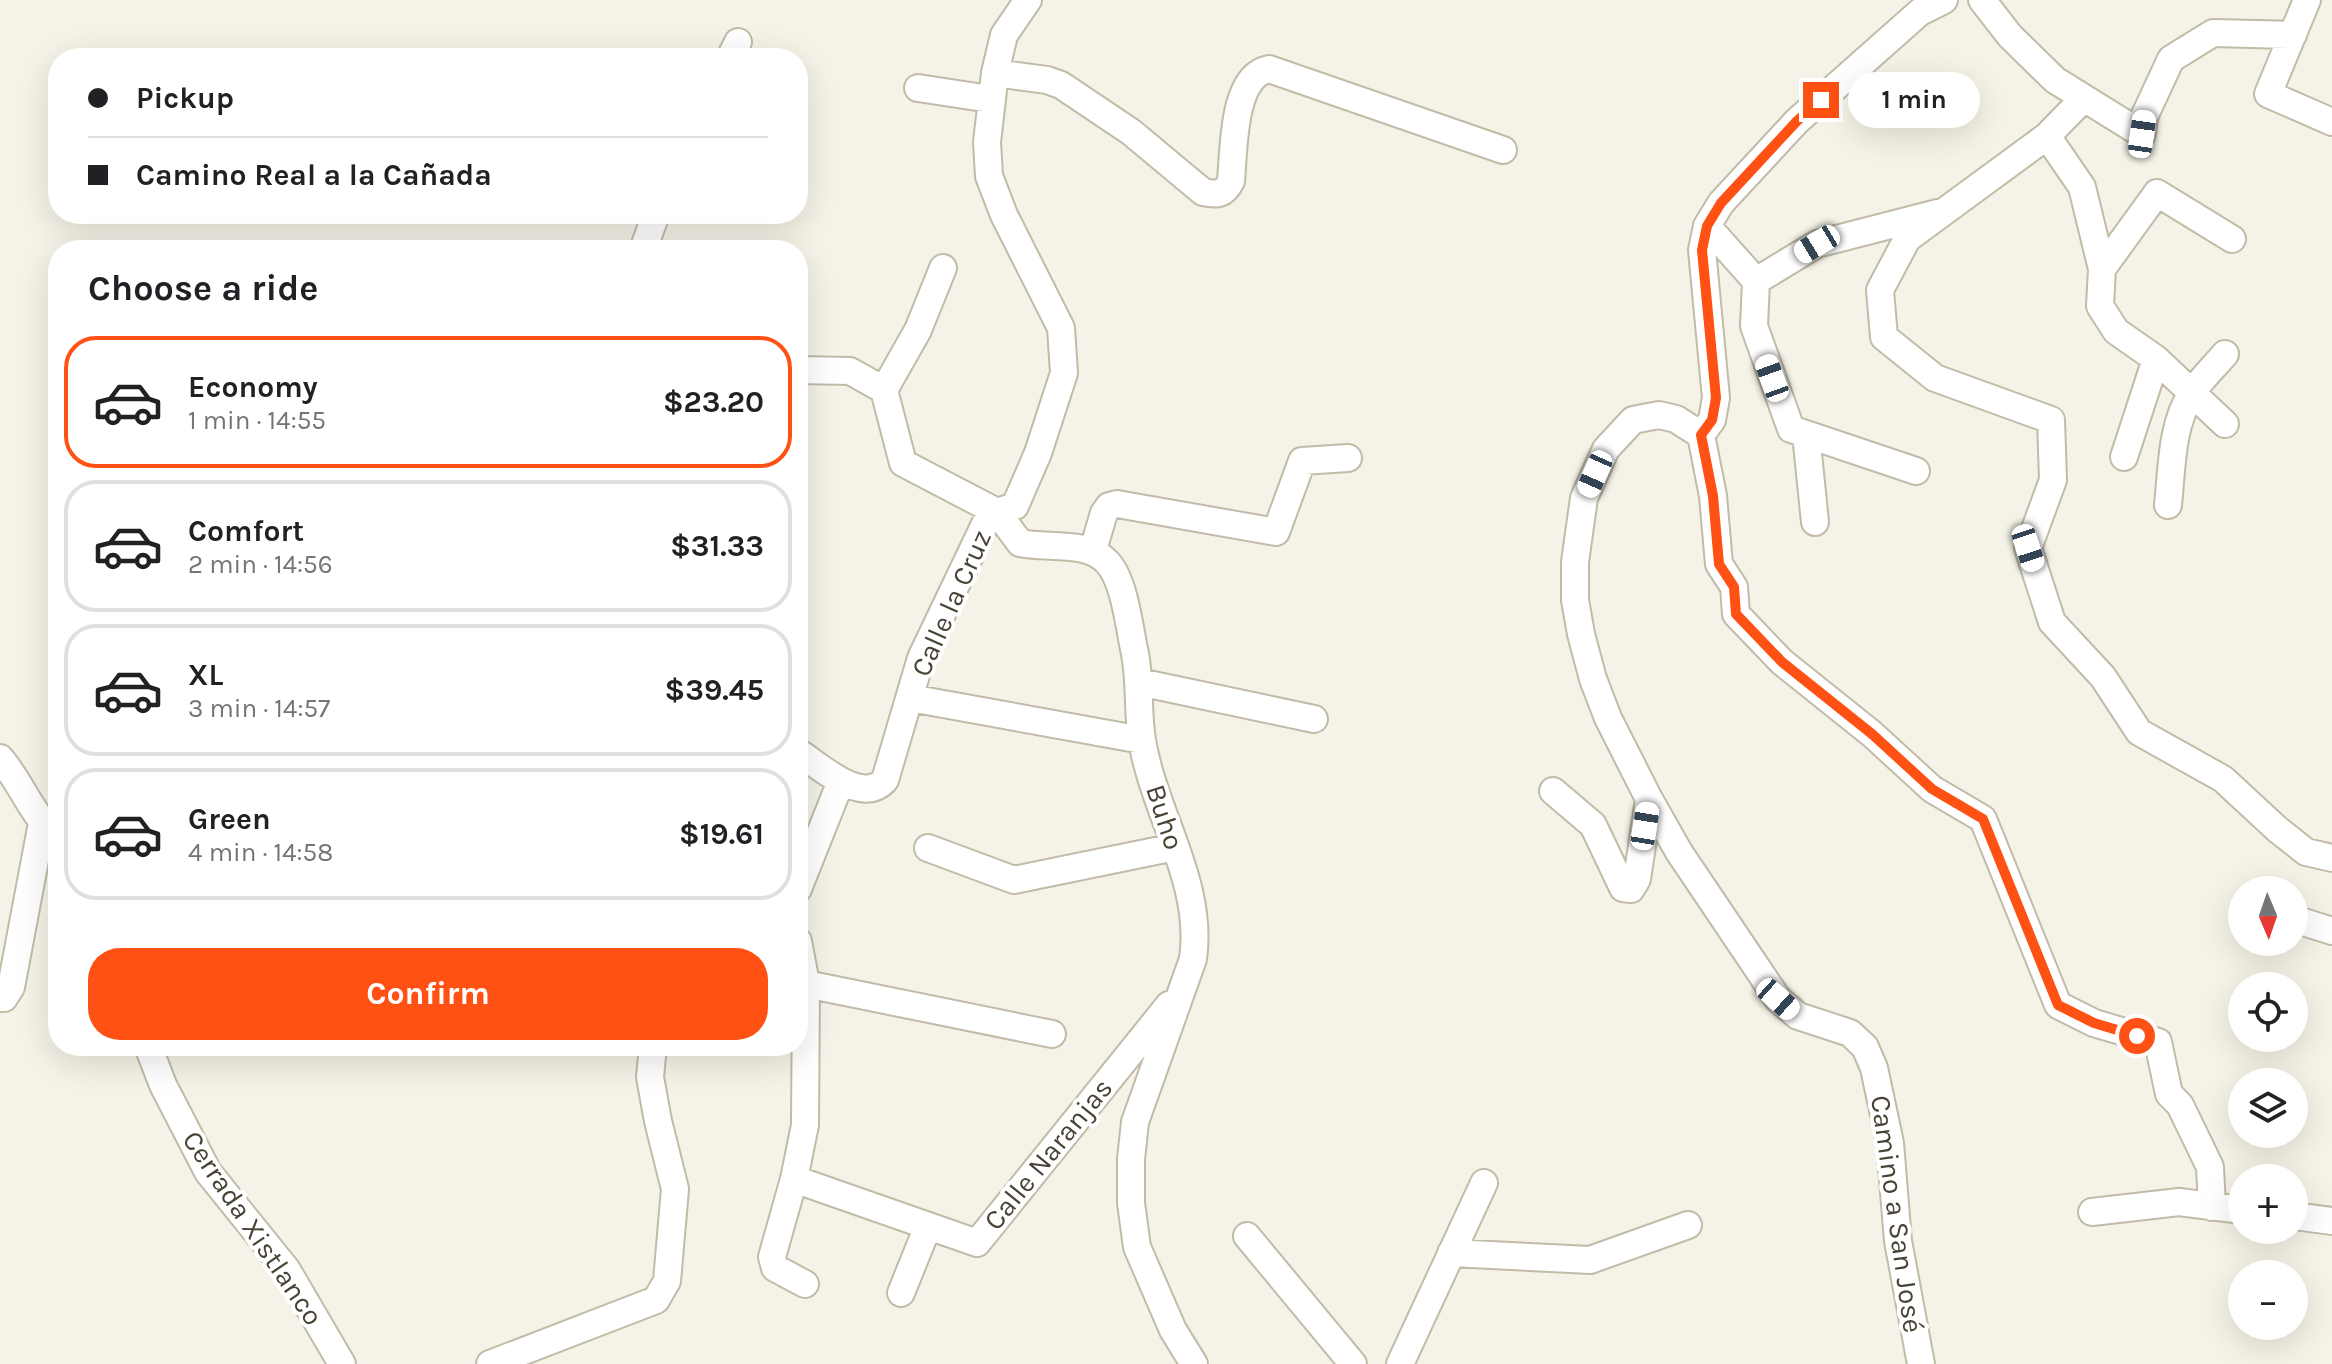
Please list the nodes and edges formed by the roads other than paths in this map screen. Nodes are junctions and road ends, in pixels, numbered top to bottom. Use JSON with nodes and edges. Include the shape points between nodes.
{"nodes":[{"id":1,"x":1028,"y":0,"type":"edge"},
{"id":2,"x":1944,"y":0,"type":"edge"},
{"id":3,"x":1982,"y":0,"type":"edge"},
{"id":4,"x":2307,"y":0,"type":"edge"},
{"id":5,"x":1918,"y":6,"type":"edge"},
{"id":6,"x":2293,"y":35,"type":"junction"},
{"id":7,"x":992,"y":86,"type":"junction"},
{"id":8,"x":918,"y":88,"type":"dead end"},
{"id":9,"x":2084,"y":98,"type":"junction"},
{"id":10,"x":2332,"y":122,"type":"edge"},
{"id":11,"x":2047,"y":136,"type":"junction"},
{"id":12,"x":1503,"y":150,"type":"dead end"},
{"id":13,"x":1945,"y":211,"type":"junction"},
{"id":14,"x":1707,"y":226,"type":"junction"},
{"id":15,"x":2232,"y":239,"type":"dead end"},
{"id":16,"x":943,"y":268,"type":"dead end"},
{"id":17,"x":2102,"y":269,"type":"junction"},
{"id":18,"x":1756,"y":281,"type":"junction"},
{"id":19,"x":2225,"y":354,"type":"dead end"},
{"id":20,"x":2156,"y":359,"type":"junction"},
{"id":21,"x":808,"y":370,"type":"edge"},
{"id":22,"x":884,"y":390,"type":"junction"},
{"id":23,"x":2192,"y":393,"type":"junction"},
{"id":24,"x":2225,"y":424,"type":"dead end"},
{"id":25,"x":1806,"y":434,"type":"junction"},
{"id":26,"x":1701,"y":435,"type":"junction"},
{"id":27,"x":2124,"y":457,"type":"dead end"},
{"id":28,"x":1348,"y":458,"type":"dead end"},
{"id":29,"x":1916,"y":471,"type":"dead end"},
{"id":30,"x":2168,"y":505,"type":"dead end"},
{"id":31,"x":997,"y":512,"type":"junction"},
{"id":32,"x":1815,"y":522,"type":"dead end"},
{"id":33,"x":1093,"y":550,"type":"junction"},
{"id":34,"x":1139,"y":682,"type":"junction"},
{"id":35,"x":910,"y":698,"type":"junction"},
{"id":36,"x":1314,"y":719,"type":"dead end"},
{"id":37,"x":1142,"y":740,"type":"junction"},
{"id":38,"x":0,"y":758,"type":"edge"},
{"id":39,"x":808,"y":759,"type":"edge"},
{"id":40,"x":841,"y":781,"type":"junction"},
{"id":41,"x":1553,"y":791,"type":"dead end"},
{"id":42,"x":1649,"y":799,"type":"junction"},
{"id":43,"x":48,"y":826,"type":"edge"},
{"id":44,"x":48,"y":837,"type":"edge"},
{"id":45,"x":1175,"y":847,"type":"junction"},
{"id":46,"x":928,"y":848,"type":"dead end"},
{"id":47,"x":2332,"y":858,"type":"edge"},
{"id":48,"x":808,"y":864,"type":"edge"},
{"id":49,"x":2308,"y":923,"type":"edge"},
{"id":50,"x":2332,"y":931,"type":"edge"},
{"id":51,"x":808,"y":984,"type":"edge"},
{"id":52,"x":1181,"y":990,"type":"junction"},
{"id":53,"x":0,"y":998,"type":"edge"},
{"id":54,"x":1052,"y":1034,"type":"dead end"},
{"id":55,"x":152,"y":1056,"type":"edge"},
{"id":56,"x":652,"y":1056,"type":"edge"},
{"id":57,"x":805,"y":1056,"type":"edge"},
{"id":58,"x":794,"y":1179,"type":"junction"},
{"id":59,"x":1484,"y":1183,"type":"dead end"},
{"id":60,"x":2212,"y":1207,"type":"junction"},
{"id":61,"x":2228,"y":1209,"type":"edge"},
{"id":62,"x":2092,"y":1212,"type":"dead end"},
{"id":63,"x":2308,"y":1218,"type":"edge"},
{"id":64,"x":2332,"y":1221,"type":"edge"},
{"id":65,"x":1688,"y":1225,"type":"dead end"},
{"id":66,"x":928,"y":1226,"type":"junction"},
{"id":67,"x":1247,"y":1236,"type":"dead end"},
{"id":68,"x":1451,"y":1253,"type":"junction"},
{"id":69,"x":805,"y":1284,"type":"dead end"},
{"id":70,"x":901,"y":1293,"type":"dead end"},
{"id":71,"x":342,"y":1364,"type":"edge"},
{"id":72,"x":490,"y":1364,"type":"edge"},
{"id":73,"x":1194,"y":1364,"type":"edge"},
{"id":74,"x":1353,"y":1364,"type":"edge"},
{"id":75,"x":1400,"y":1364,"type":"edge"},
{"id":76,"x":1921,"y":1364,"type":"edge"}],
"edges":[{"from":1,"to":7,"type":"street","via":[[1004,35]]},
{"from":2,"to":5,"type":"street"},
{"from":3,"to":9,"type":"street","via":[[2055,80]]},
{"from":4,"to":6,"type":"street"},
{"from":5,"to":14,"type":"street","via":[[1797,121],[1721,203]]},
{"from":6,"to":9,"type":"street","via":[[2213,33],[2171,59],[2144,117],[2142,134]]},
{"from":6,"to":10,"type":"street","via":[[2268,94]]},
{"from":7,"to":8,"type":"street"},
{"from":7,"to":12,"type":"street","via":[[1047,80],[1061,85],[1131,132],[1203,192],[1217,195],[1231,181],[1240,99],[1250,80],[1269,69]]},
{"from":7,"to":31,"type":"street","name":"Calle la Cruz","via":[[989,176],[1061,328],[1064,373],[1015,506]]},
{"from":9,"to":11,"type":"street"},
{"from":11,"to":13,"type":"street"},
{"from":11,"to":17,"type":"street","via":[[2082,187]]},
{"from":13,"to":18,"type":"street","via":[[1817,244]]},
{"from":13,"to":47,"type":"street","via":[[1907,239],[1880,290],[1884,337],[1935,378],[2051,420],[2053,480],[2028,548],[2052,622],[2103,677],[2139,732],[2223,779],[2306,852]]},
{"from":14,"to":18,"type":"street"},
{"from":14,"to":26,"type":"street","via":[[1702,250],[1716,398],[1712,420]]},
{"from":15,"to":17,"type":"street","via":[[2157,193]]},
{"from":16,"to":22,"type":"street","via":[[918,330]]},
{"from":17,"to":20,"type":"street","via":[[2100,306],[2116,331]]},
{"from":18,"to":25,"type":"street","via":[[1754,326],[1791,429]]},
{"from":19,"to":23,"type":"street"},
{"from":20,"to":23,"type":"street"},
{"from":20,"to":27,"type":"street"},
{"from":21,"to":22,"type":"street","via":[[850,371]]},
{"from":22,"to":31,"type":"street","via":[[903,463]]},
{"from":23,"to":24,"type":"street"},
{"from":23,"to":30,"type":"street","via":[[2179,426]]},
{"from":25,"to":29,"type":"street"},
{"from":25,"to":32,"type":"street"},
{"from":26,"to":42,"type":"street","name":"Camino a San José","via":[[1659,415],[1633,420],[1606,449],[1584,498],[1575,562],[1581,634],[1608,718]]},
{"from":26,"to":60,"type":"street","via":[[1719,564],[1734,587],[1736,614],[1782,662],[1932,789],[1983,819],[2058,1005],[2094,1023],[2158,1042],[2169,1094],[2180,1105],[2210,1167]]},
{"from":28,"to":33,"type":"street","via":[[1302,461],[1276,532],[1117,504],[1104,513]]},
{"from":31,"to":33,"type":"street","via":[[1020,543]]},
{"from":31,"to":35,"type":"street","name":"Calle la Cruz","via":[[985,524],[921,658]]},
{"from":33,"to":34,"type":"street","name":"Buho","via":[[1109,563],[1119,583]]},
{"from":34,"to":36,"type":"street"},
{"from":34,"to":37,"type":"street","name":"Buho"},
{"from":35,"to":37,"type":"street"},
{"from":35,"to":40,"type":"street","name":"Calle la Cruz","via":[[885,780],[866,790]]},
{"from":37,"to":45,"type":"street","name":"Buho"},
{"from":38,"to":43,"type":"street"},
{"from":39,"to":40,"type":"street"},
{"from":40,"to":48,"type":"street"},
{"from":41,"to":42,"type":"street","via":[[1593,825],[1623,888],[1631,889]]},
{"from":42,"to":76,"type":"street","name":"Camino a San José","via":[[1778,999],[1798,1016],[1850,1033],[1865,1047],[1887,1124],[1898,1241]]},
{"from":44,"to":53,"type":"street","via":[[11,987]]},
{"from":45,"to":46,"type":"street","via":[[1014,880]]},
{"from":45,"to":52,"type":"street","name":"Buho","via":[[1196,939]]},
{"from":49,"to":50,"type":"street"},
{"from":51,"to":54,"type":"street"},
{"from":52,"to":66,"type":"street","name":"Calle Naranjas","via":[[977,1243]]},
{"from":52,"to":73,"type":"street","name":"Buho","via":[[1135,1122],[1131,1203],[1137,1247]]},
{"from":55,"to":71,"type":"street","name":"Cerrada Xistlanco","via":[[208,1172],[287,1270]]},
{"from":56,"to":72,"type":"street","via":[[650,1077],[675,1189],[667,1281],[656,1300]]},
{"from":57,"to":58,"type":"street","via":[[805,1125]]},
{"from":58,"to":66,"type":"street","name":"Calle Naranjas"},
{"from":58,"to":69,"type":"street","via":[[772,1257],[775,1268]]},
{"from":59,"to":68,"type":"street"},
{"from":60,"to":61,"type":"street"},
{"from":60,"to":62,"type":"street","via":[[2179,1202]]},
{"from":63,"to":64,"type":"street"},
{"from":65,"to":68,"type":"street","via":[[1590,1260]]},
{"from":66,"to":70,"type":"street"},
{"from":67,"to":74,"type":"street"},
{"from":68,"to":75,"type":"street"}]}
